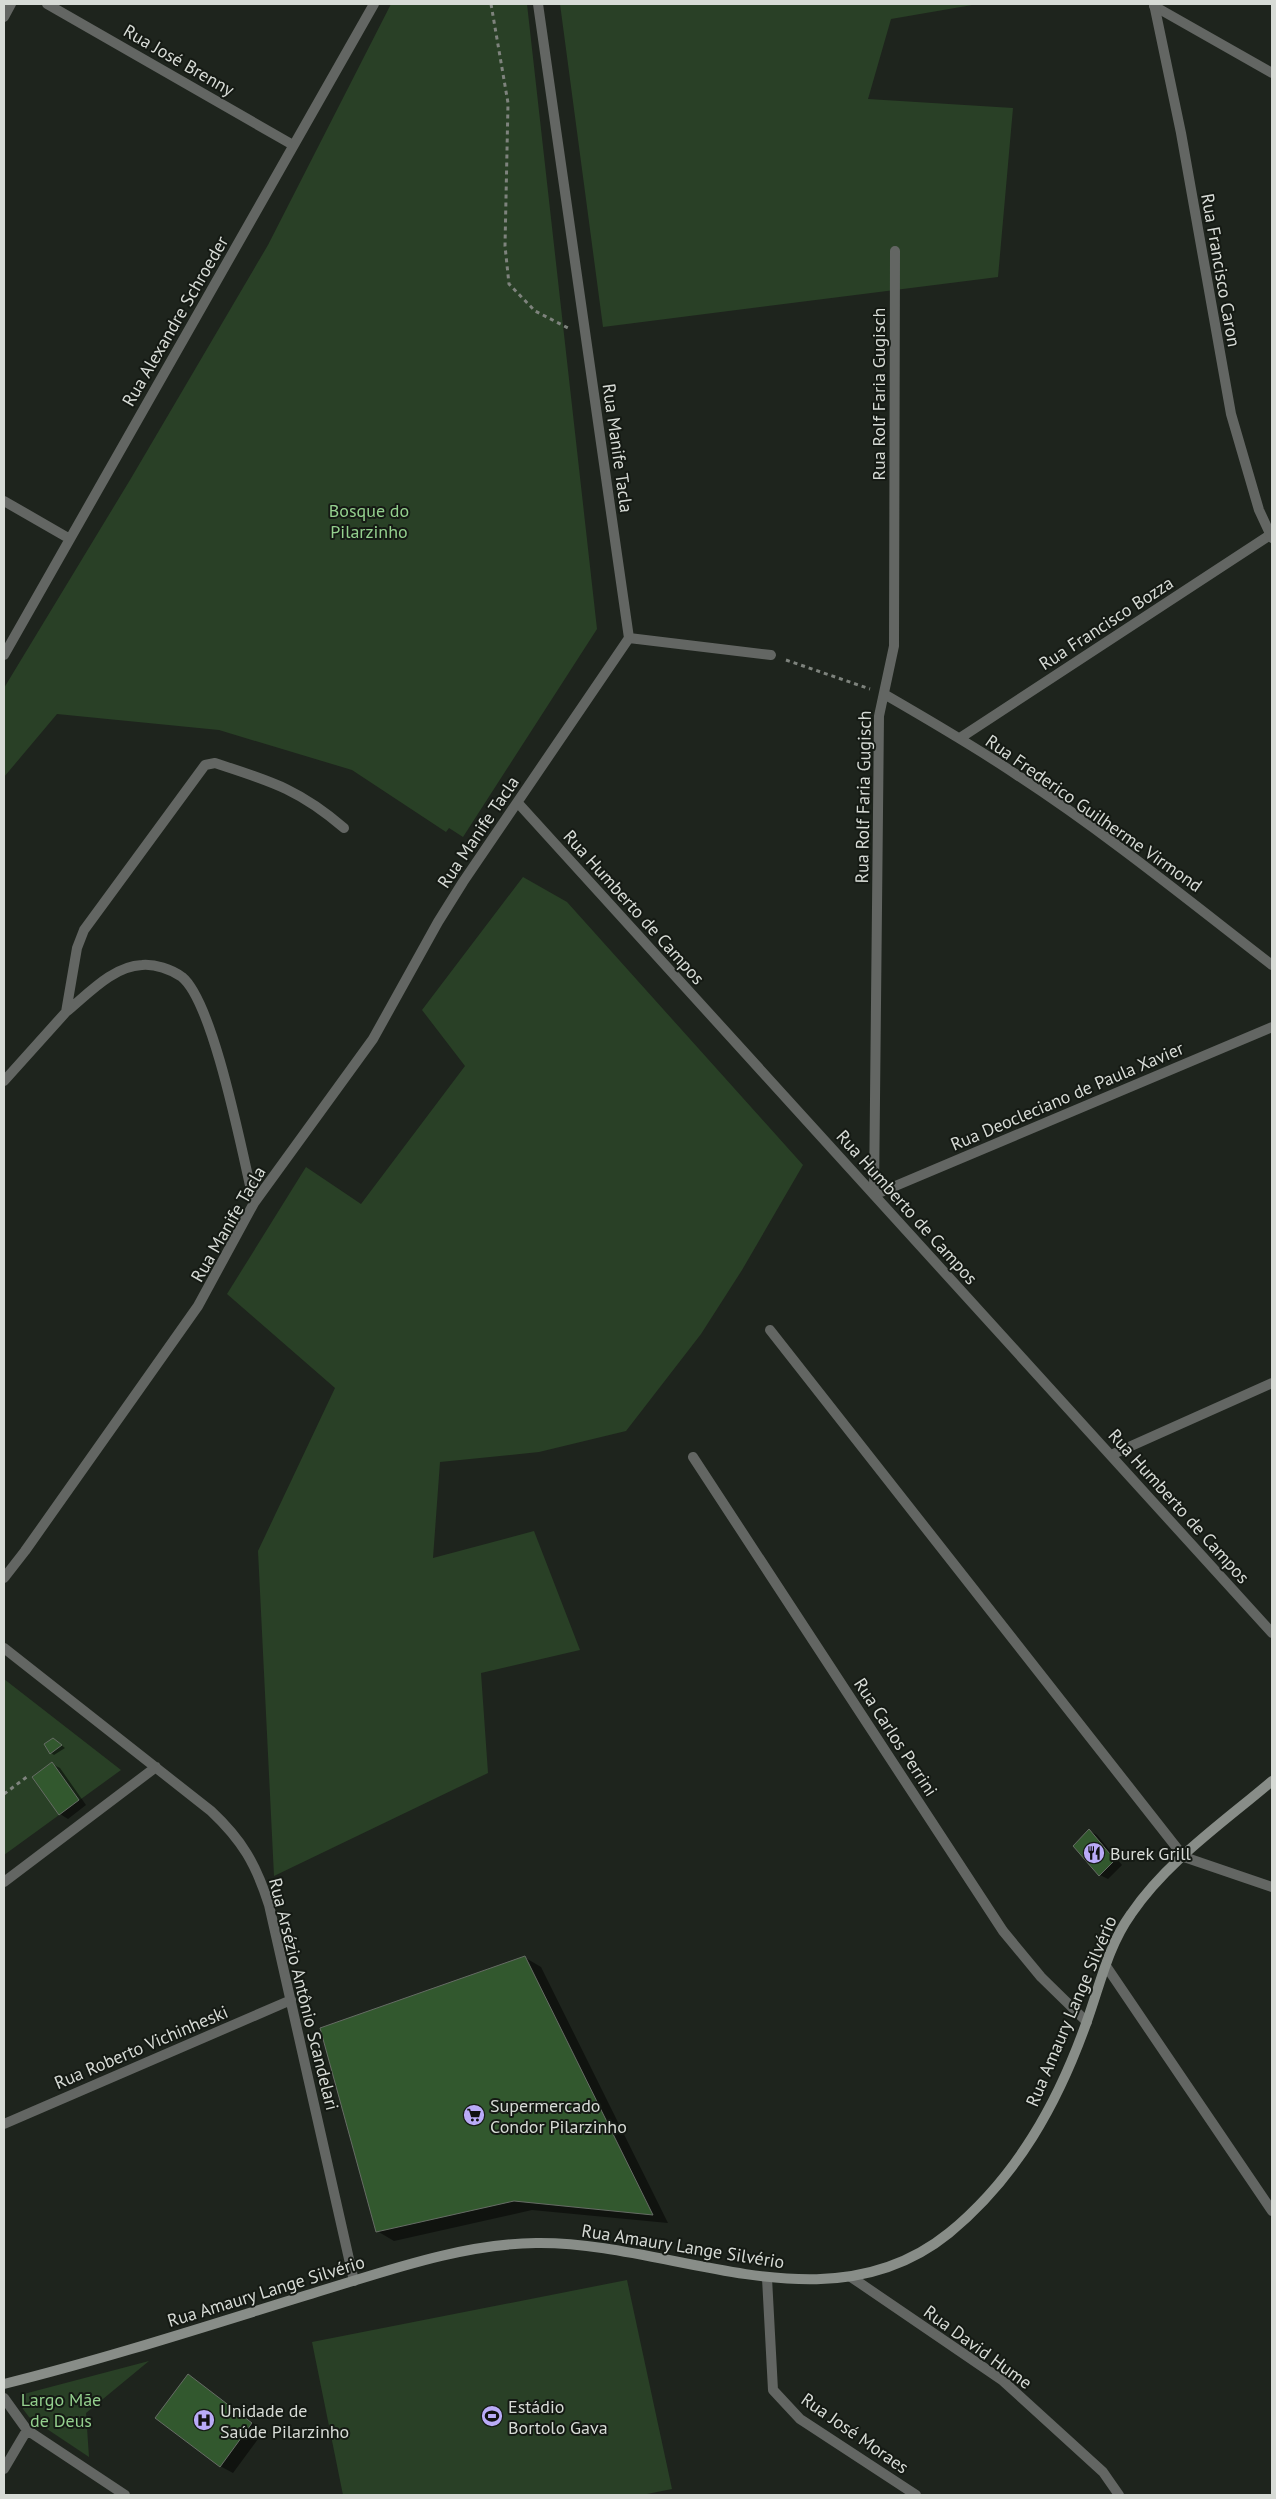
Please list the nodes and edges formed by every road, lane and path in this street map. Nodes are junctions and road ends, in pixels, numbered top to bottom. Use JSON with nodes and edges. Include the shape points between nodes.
{"nodes":[{"id":1,"x":11,"y":4,"type":"edge"},
{"id":2,"x":48,"y":4,"type":"edge"},
{"id":3,"x":374,"y":4,"type":"edge"},
{"id":4,"x":491,"y":4,"type":"edge"},
{"id":5,"x":538,"y":4,"type":"edge"},
{"id":6,"x":1154,"y":5,"type":"edge"},
{"id":7,"x":4,"y":17,"type":"edge"},
{"id":8,"x":1272,"y":73,"type":"edge"},
{"id":9,"x":293,"y":145,"type":"junction"},
{"id":10,"x":895,"y":251,"type":"dead end"},
{"id":11,"x":586,"y":338,"type":"junction"},
{"id":12,"x":4,"y":501,"type":"edge"},
{"id":13,"x":1271,"y":537,"type":"edge"},
{"id":14,"x":70,"y":539,"type":"junction"},
{"id":15,"x":629,"y":638,"type":"junction"},
{"id":16,"x":4,"y":654,"type":"edge"},
{"id":17,"x":771,"y":655,"type":"joint"},
{"id":18,"x":884,"y":694,"type":"junction"},
{"id":19,"x":960,"y":738,"type":"junction"},
{"id":20,"x":518,"y":803,"type":"junction"},
{"id":21,"x":344,"y":828,"type":"dead end"},
{"id":22,"x":1272,"y":965,"type":"edge"},
{"id":23,"x":66,"y":1012,"type":"junction"},
{"id":24,"x":1272,"y":1026,"type":"edge"},
{"id":25,"x":4,"y":1081,"type":"edge"},
{"id":26,"x":874,"y":1195,"type":"junction"},
{"id":27,"x":254,"y":1203,"type":"junction"},
{"id":28,"x":770,"y":1330,"type":"dead end"},
{"id":29,"x":1272,"y":1383,"type":"edge"},
{"id":30,"x":1111,"y":1455,"type":"junction"},
{"id":31,"x":693,"y":1457,"type":"dead end"},
{"id":32,"x":4,"y":1578,"type":"edge"},
{"id":33,"x":1272,"y":1632,"type":"edge"},
{"id":34,"x":4,"y":1648,"type":"edge"},
{"id":35,"x":156,"y":1767,"type":"junction"},
{"id":36,"x":28,"y":1776,"type":"dead end"},
{"id":37,"x":1272,"y":1781,"type":"edge"},
{"id":38,"x":4,"y":1794,"type":"edge"},
{"id":39,"x":1184,"y":1857,"type":"junction"},
{"id":40,"x":4,"y":1882,"type":"edge"},
{"id":41,"x":1272,"y":1887,"type":"edge"},
{"id":42,"x":1106,"y":1966,"type":"junction"},
{"id":43,"x":291,"y":2000,"type":"junction"},
{"id":44,"x":1087,"y":2022,"type":"junction"},
{"id":45,"x":4,"y":2124,"type":"edge"},
{"id":46,"x":1272,"y":2210,"type":"edge"},
{"id":47,"x":850,"y":2277,"type":"junction"},
{"id":48,"x":767,"y":2278,"type":"junction"},
{"id":49,"x":354,"y":2281,"type":"junction"},
{"id":50,"x":4,"y":2384,"type":"edge"},
{"id":51,"x":4,"y":2398,"type":"edge"},
{"id":52,"x":27,"y":2430,"type":"junction"},
{"id":53,"x":4,"y":2469,"type":"edge"},
{"id":54,"x":125,"y":2495,"type":"edge"},
{"id":55,"x":916,"y":2495,"type":"edge"},
{"id":56,"x":1119,"y":2495,"type":"edge"}],
"edges":[{"from":1,"to":7,"type":"street"},
{"from":2,"to":9,"type":"street","name":"Rua José Brenny"},
{"from":3,"to":9,"type":"street","name":"Rua Alexandre Schroeder"},
{"from":4,"to":11,"type":"path","via":[[508,103],[505,246],[509,284],[534,310]]},
{"from":5,"to":11,"type":"street","name":"Rua Manife Tacla"},
{"from":6,"to":8,"type":"street"},
{"from":6,"to":13,"type":"street","name":"Rua Francisco Caron","via":[[1181,133],[1229,404],[1243,460]]},
{"from":9,"to":14,"type":"street","name":"Rua Alexandre Schroeder"},
{"from":10,"to":18,"type":"street","name":"Rua Rolf Faria Gugisch","via":[[894,646]]},
{"from":11,"to":15,"type":"street","name":"Rua Manife Tacla"},
{"from":12,"to":14,"type":"street"},
{"from":13,"to":19,"type":"street","name":"Rua Francisco Bozza"},
{"from":14,"to":16,"type":"street","name":"Rua Alexandre Schroeder"},
{"from":15,"to":17,"type":"street"},
{"from":15,"to":20,"type":"street","name":"Rua Manife Tacla"},
{"from":17,"to":18,"type":"path"},
{"from":18,"to":19,"type":"street","name":"Rua Frederico Guilherme Virmond"},
{"from":18,"to":26,"type":"street","name":"Rua Rolf Faria Gugisch","via":[[879,716]]},
{"from":19,"to":22,"type":"street","name":"Rua Frederico Guilherme Virmond","via":[[1113,842]]},
{"from":20,"to":26,"type":"street","name":"Rua Humberto de Campos"},
{"from":20,"to":27,"type":"street","name":"Rua Manife Tacla","via":[[438,922],[373,1039]]},
{"from":21,"to":23,"type":"street","via":[[319,806],[274,782],[214,763],[205,765],[84,930],[76,948]]},
{"from":23,"to":25,"type":"street"},
{"from":23,"to":27,"type":"street","via":[[105,980],[142,964],[165,968],[182,977],[210,1027]]},
{"from":24,"to":26,"type":"street","name":"Rua Deocleciano de Paula Xavier"},
{"from":26,"to":30,"type":"street","name":"Rua Humberto de Campos"},
{"from":27,"to":32,"type":"street","name":"Rua Manife Tacla","via":[[198,1306]]},
{"from":28,"to":39,"type":"street"},
{"from":29,"to":30,"type":"street"},
{"from":30,"to":33,"type":"street","name":"Rua Humberto de Campos"},
{"from":31,"to":44,"type":"street","name":"Rua Carlos Perrini","via":[[1003,1931],[1041,1977]]},
{"from":34,"to":35,"type":"street","name":"Rua Arsézio Antônio Scandelari"},
{"from":35,"to":40,"type":"street"},
{"from":35,"to":43,"type":"street","name":"Rua Arsézio Antônio Scandelari","via":[[233,1832],[249,1854],[269,1905]]},
{"from":36,"to":38,"type":"path"},
{"from":37,"to":39,"type":"main road","name":"Rua Amaury Lange Silvério"},
{"from":39,"to":41,"type":"street"},
{"from":39,"to":42,"type":"main road","name":"Rua Amaury Lange Silvério","via":[[1151,1888],[1130,1914],[1116,1938]]},
{"from":42,"to":44,"type":"main road","name":"Rua Amaury Lange Silvério"},
{"from":42,"to":46,"type":"street"},
{"from":43,"to":45,"type":"street","name":"Rua Roberto Vichinheski"},
{"from":43,"to":49,"type":"street","name":"Rua Arsézio Antônio Scandelari"},
{"from":44,"to":47,"type":"main road","name":"Rua Amaury Lange Silvério","via":[[1047,2113],[1012,2170],[989,2196],[947,2234],[917,2254],[890,2266]]},
{"from":47,"to":48,"type":"main road","name":"Rua Amaury Lange Silvério","via":[[799,2281]]},
{"from":47,"to":56,"type":"street","name":"Rua David Hume","via":[[1002,2380],[1103,2472]]},
{"from":48,"to":49,"type":"main road","name":"Rua Amaury Lange Silvério","via":[[620,2250],[534,2243],[493,2245]]},
{"from":48,"to":55,"type":"street","name":"Rua José Moraes","via":[[773,2390],[800,2419]]},
{"from":49,"to":50,"type":"main road","name":"Rua Amaury Lange Silvério","via":[[72,2367]]},
{"from":51,"to":52,"type":"street"},
{"from":52,"to":53,"type":"street"},
{"from":52,"to":54,"type":"street"}]}
